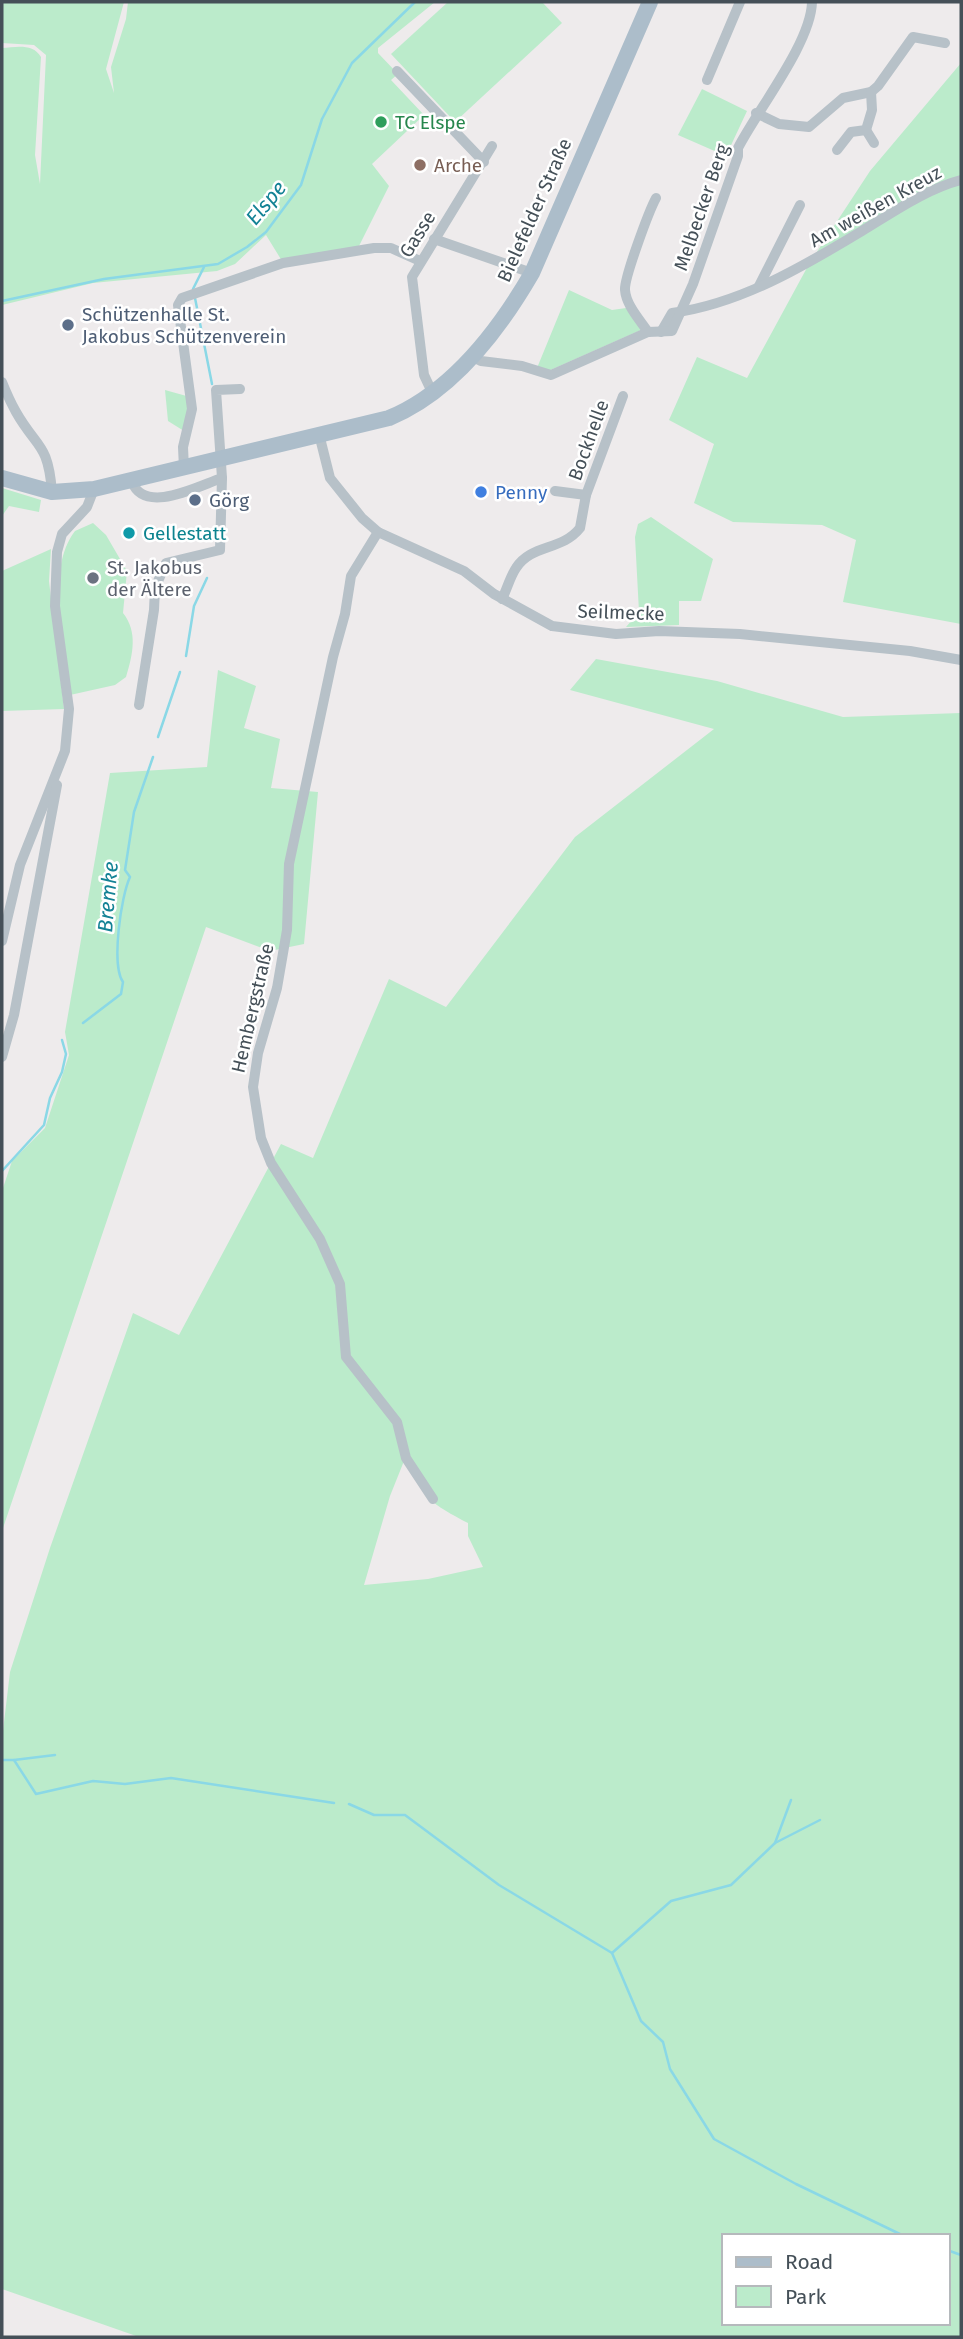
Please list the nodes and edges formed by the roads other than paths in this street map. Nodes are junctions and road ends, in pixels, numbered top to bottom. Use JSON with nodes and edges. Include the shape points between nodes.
{"nodes":[{"id":1,"x":650,"y":2,"type":"edge"},
{"id":2,"x":740,"y":2,"type":"edge"},
{"id":3,"x":812,"y":2,"type":"edge"},
{"id":4,"x":945,"y":43,"type":"dead end"},
{"id":5,"x":397,"y":71,"type":"dead end"},
{"id":6,"x":707,"y":79,"type":"dead end"},
{"id":7,"x":870,"y":92,"type":"junction"},
{"id":8,"x":757,"y":113,"type":"junction"},
{"id":9,"x":866,"y":130,"type":"junction"},
{"id":10,"x":874,"y":143,"type":"dead end"},
{"id":11,"x":492,"y":146,"type":"dead end"},
{"id":12,"x":837,"y":150,"type":"dead end"},
{"id":13,"x":484,"y":162,"type":"junction"},
{"id":14,"x":961,"y":180,"type":"edge"},
{"id":15,"x":656,"y":198,"type":"dead end"},
{"id":16,"x":800,"y":205,"type":"dead end"},
{"id":17,"x":434,"y":239,"type":"junction"},
{"id":18,"x":420,"y":261,"type":"junction"},
{"id":19,"x":532,"y":273,"type":"junction"},
{"id":20,"x":759,"y":286,"type":"junction"},
{"id":21,"x":680,"y":312,"type":"junction"},
{"id":22,"x":648,"y":332,"type":"junction"},
{"id":23,"x":471,"y":356,"type":"junction"},
{"id":24,"x":2,"y":382,"type":"edge"},
{"id":25,"x":240,"y":389,"type":"dead end"},
{"id":26,"x":432,"y":393,"type":"junction"},
{"id":27,"x":623,"y":396,"type":"dead end"},
{"id":28,"x":319,"y":434,"type":"junction"},
{"id":29,"x":220,"y":460,"type":"junction"},
{"id":30,"x":184,"y":468,"type":"junction"},
{"id":31,"x":2,"y":478,"type":"edge"},
{"id":32,"x":222,"y":478,"type":"junction"},
{"id":33,"x":132,"y":482,"type":"junction"},
{"id":34,"x":94,"y":489,"type":"junction"},
{"id":35,"x":555,"y":491,"type":"dead end"},
{"id":36,"x":52,"y":492,"type":"junction"},
{"id":37,"x":586,"y":495,"type":"junction"},
{"id":38,"x":378,"y":532,"type":"junction"},
{"id":39,"x":502,"y":598,"type":"junction"},
{"id":40,"x":961,"y":660,"type":"edge"},
{"id":41,"x":139,"y":705,"type":"dead end"},
{"id":42,"x":58,"y":775,"type":"junction"},
{"id":43,"x":2,"y":941,"type":"edge"},
{"id":44,"x":2,"y":1057,"type":"edge"},
{"id":45,"x":433,"y":1499,"type":"dead end"}],
"edges":[{"from":1,"to":19,"type":"main road","name":"Bielefelder Straße"},
{"from":2,"to":6,"type":"street"},
{"from":3,"to":8,"type":"street","name":"Melbecker Berg","via":[[810,21]]},
{"from":4,"to":7,"type":"street","via":[[913,37],[884,80]]},
{"from":5,"to":13,"type":"street"},
{"from":7,"to":8,"type":"street","via":[[843,98],[809,127],[779,124]]},
{"from":7,"to":9,"type":"street","via":[[872,110]]},
{"from":8,"to":21,"type":"street","name":"Melbecker Berg","via":[[738,148],[702,261]]},
{"from":9,"to":10,"type":"street"},
{"from":9,"to":12,"type":"street","via":[[851,132]]},
{"from":11,"to":13,"type":"street","name":"Gasse"},
{"from":13,"to":17,"type":"street","name":"Gasse"},
{"from":14,"to":20,"type":"street","name":"Am weißen Kreuz"},
{"from":15,"to":22,"type":"street","via":[[625,281],[628,302]]},
{"from":16,"to":20,"type":"street","name":"Am weißen Kreuz"},
{"from":17,"to":18,"type":"street","name":"Gasse"},
{"from":17,"to":19,"type":"street"},
{"from":18,"to":26,"type":"street","name":"Gasse","via":[[412,282],[424,375]]},
{"from":18,"to":30,"type":"street","via":[[390,248],[283,263],[179,301],[192,402],[183,447]]},
{"from":19,"to":23,"type":"main road","name":"Bielefelder Straße","via":[[509,312]]},
{"from":20,"to":21,"type":"street","name":"Am weißen Kreuz"},
{"from":21,"to":22,"type":"street","via":[[672,331]]},
{"from":22,"to":23,"type":"street","via":[[551,375]]},
{"from":23,"to":26,"type":"main road","name":"Bielefelder Straße"},
{"from":24,"to":36,"type":"street","via":[[17,415],[42,446]]},
{"from":25,"to":29,"type":"street","via":[[216,390]]},
{"from":26,"to":28,"type":"main road","name":"Bielefelder Straße","via":[[388,418]]},
{"from":27,"to":37,"type":"street","name":"Bockhelle"},
{"from":28,"to":29,"type":"main road","name":"Bielefelder Straße"},
{"from":28,"to":38,"type":"street","name":"Seilmecke","via":[[330,478]]},
{"from":29,"to":30,"type":"main road","name":"Bielefelder Straße"},
{"from":29,"to":32,"type":"street"},
{"from":30,"to":33,"type":"main road","name":"Bielefelder Straße"},
{"from":31,"to":36,"type":"main road","name":"Bielefelder Straße"},
{"from":32,"to":33,"type":"street","via":[[150,498],[138,493]]},
{"from":32,"to":41,"type":"street","via":[[220,550],[166,563],[155,588]]},
{"from":33,"to":34,"type":"main road","name":"Bielefelder Straße"},
{"from":34,"to":36,"type":"main road","name":"Bielefelder Straße"},
{"from":34,"to":42,"type":"street","via":[[87,507],[62,534],[57,552],[55,606],[69,714]]},
{"from":35,"to":37,"type":"street","name":"Bockhelle"},
{"from":37,"to":39,"type":"street","name":"Bockhelle","via":[[575,534],[556,547],[527,556],[516,566]]},
{"from":38,"to":39,"type":"street","name":"Seilmecke","via":[[464,571]]},
{"from":38,"to":45,"type":"street","name":"Hembergstraße","via":[[351,576],[332,657],[289,864],[287,930],[277,988],[253,1087],[261,1138],[271,1163],[320,1239],[340,1284],[346,1357],[397,1422],[406,1458]]},
{"from":39,"to":40,"type":"street","name":"Seilmecke","via":[[552,626],[616,634],[740,634],[910,650]]},
{"from":42,"to":43,"type":"street","via":[[20,864]]},
{"from":42,"to":44,"type":"street"}]}
